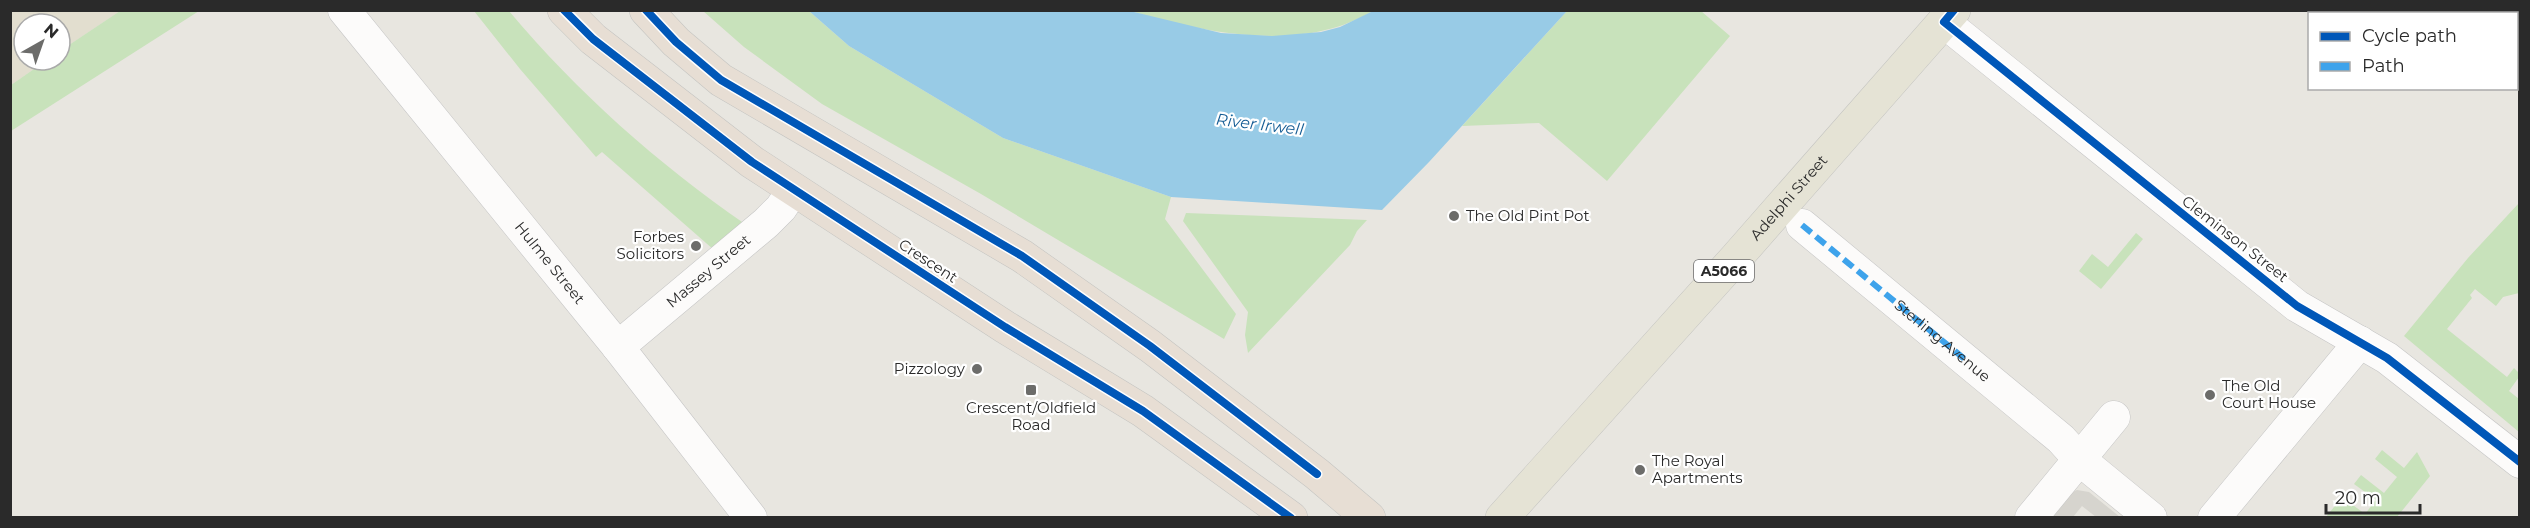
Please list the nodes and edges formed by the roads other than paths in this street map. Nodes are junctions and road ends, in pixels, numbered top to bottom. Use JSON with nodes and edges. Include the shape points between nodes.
{"nodes":[{"id":1,"x":344,"y":10,"type":"edge"},
{"id":2,"x":564,"y":10,"type":"edge"},
{"id":3,"x":646,"y":10,"type":"edge"},
{"id":4,"x":1949,"y":16,"type":"edge"},
{"id":5,"x":794,"y":190,"type":"junction"},
{"id":6,"x":1802,"y":225,"type":"dead end"},
{"id":7,"x":2360,"y":342,"type":"junction"},
{"id":8,"x":618,"y":347,"type":"junction"},
{"id":9,"x":2114,"y":417,"type":"dead end"},
{"id":10,"x":2079,"y":459,"type":"junction"},
{"id":11,"x":2520,"y":462,"type":"edge"},
{"id":12,"x":751,"y":518,"type":"edge"},
{"id":13,"x":1291,"y":518,"type":"edge"},
{"id":14,"x":1369,"y":518,"type":"edge"},
{"id":15,"x":1502,"y":518,"type":"edge"},
{"id":16,"x":2031,"y":518,"type":"edge"},
{"id":17,"x":2151,"y":518,"type":"edge"},
{"id":18,"x":2214,"y":518,"type":"edge"}],
"edges":[{"from":1,"to":8,"type":"street","name":"Hulme Street"},
{"from":2,"to":5,"type":"highway","name":"Crescent","via":[[593,39],[680,108]]},
{"from":3,"to":14,"type":"highway","via":[[721,80],[1022,256],[1150,345]]},
{"from":4,"to":7,"type":"street","name":"Cleminson Street","via":[[2297,306]]},
{"from":4,"to":15,"type":"main road","name":"Adelphi Street","number":"A5066"},
{"from":5,"to":8,"type":"street","name":"Massey Street","via":[[766,223]]},
{"from":5,"to":13,"type":"highway","name":"Crescent","via":[[1143,411]]},
{"from":6,"to":10,"type":"street","name":"Sterling Avenue","via":[[2061,439]]},
{"from":7,"to":11,"type":"street","name":"Cleminson Street","via":[[2387,358]]},
{"from":7,"to":18,"type":"street"},
{"from":8,"to":12,"type":"street","name":"Hulme Street"},
{"from":9,"to":10,"type":"street"},
{"from":10,"to":16,"type":"street"},
{"from":10,"to":17,"type":"street","name":"Sterling Avenue"}]}
